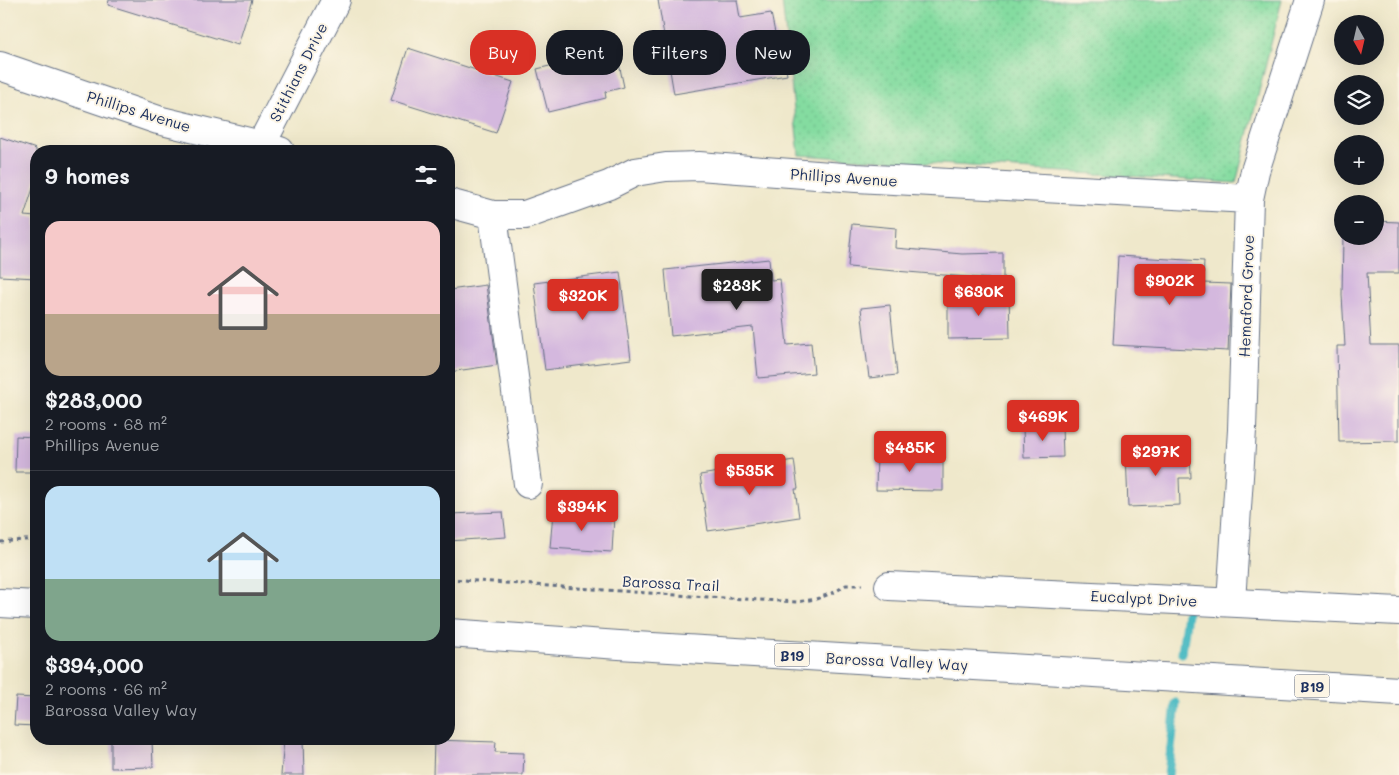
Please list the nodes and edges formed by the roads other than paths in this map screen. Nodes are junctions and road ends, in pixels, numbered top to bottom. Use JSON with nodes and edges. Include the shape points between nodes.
{"nodes":[{"id":1,"x":336,"y":0,"type":"edge"},
{"id":2,"x":1310,"y":0,"type":"edge"},
{"id":3,"x":0,"y":66,"type":"edge"},
{"id":4,"x":259,"y":145,"type":"edge"},
{"id":5,"x":272,"y":145,"type":"edge"},
{"id":6,"x":1249,"y":199,"type":"junction"},
{"id":7,"x":455,"y":205,"type":"edge"},
{"id":8,"x":493,"y":215,"type":"junction"},
{"id":9,"x":528,"y":484,"type":"dead end"},
{"id":10,"x":888,"y":586,"type":"road end"},
{"id":11,"x":0,"y":602,"type":"edge"},
{"id":12,"x":1231,"y":602,"type":"junction"},
{"id":13,"x":30,"y":604,"type":"edge"},
{"id":14,"x":1399,"y":611,"type":"edge"},
{"id":15,"x":455,"y":633,"type":"edge"},
{"id":16,"x":1399,"y":691,"type":"edge"}],
"edges":[{"from":1,"to":5,"type":"street","name":"Stithians Drive"},
{"from":2,"to":6,"type":"street","name":"Hemaford Grove"},
{"from":3,"to":4,"type":"street","name":"Phillips Avenue","via":[[158,120]]},
{"from":6,"to":8,"type":"street","name":"Phillips Avenue","via":[[666,166],[635,172],[609,185],[525,215]]},
{"from":6,"to":12,"type":"street","name":"Hemaford Grove","via":[[1242,430]]},
{"from":7,"to":8,"type":"street","name":"Phillips Avenue"},
{"from":8,"to":9,"type":"street"},
{"from":10,"to":12,"type":"street","name":"Eucalypt Drive"},
{"from":11,"to":13,"type":"street"},
{"from":12,"to":14,"type":"street","name":"Eucalypt Drive"},
{"from":15,"to":16,"type":"street","name":"Barossa Valley Way","number":"B19"}]}
